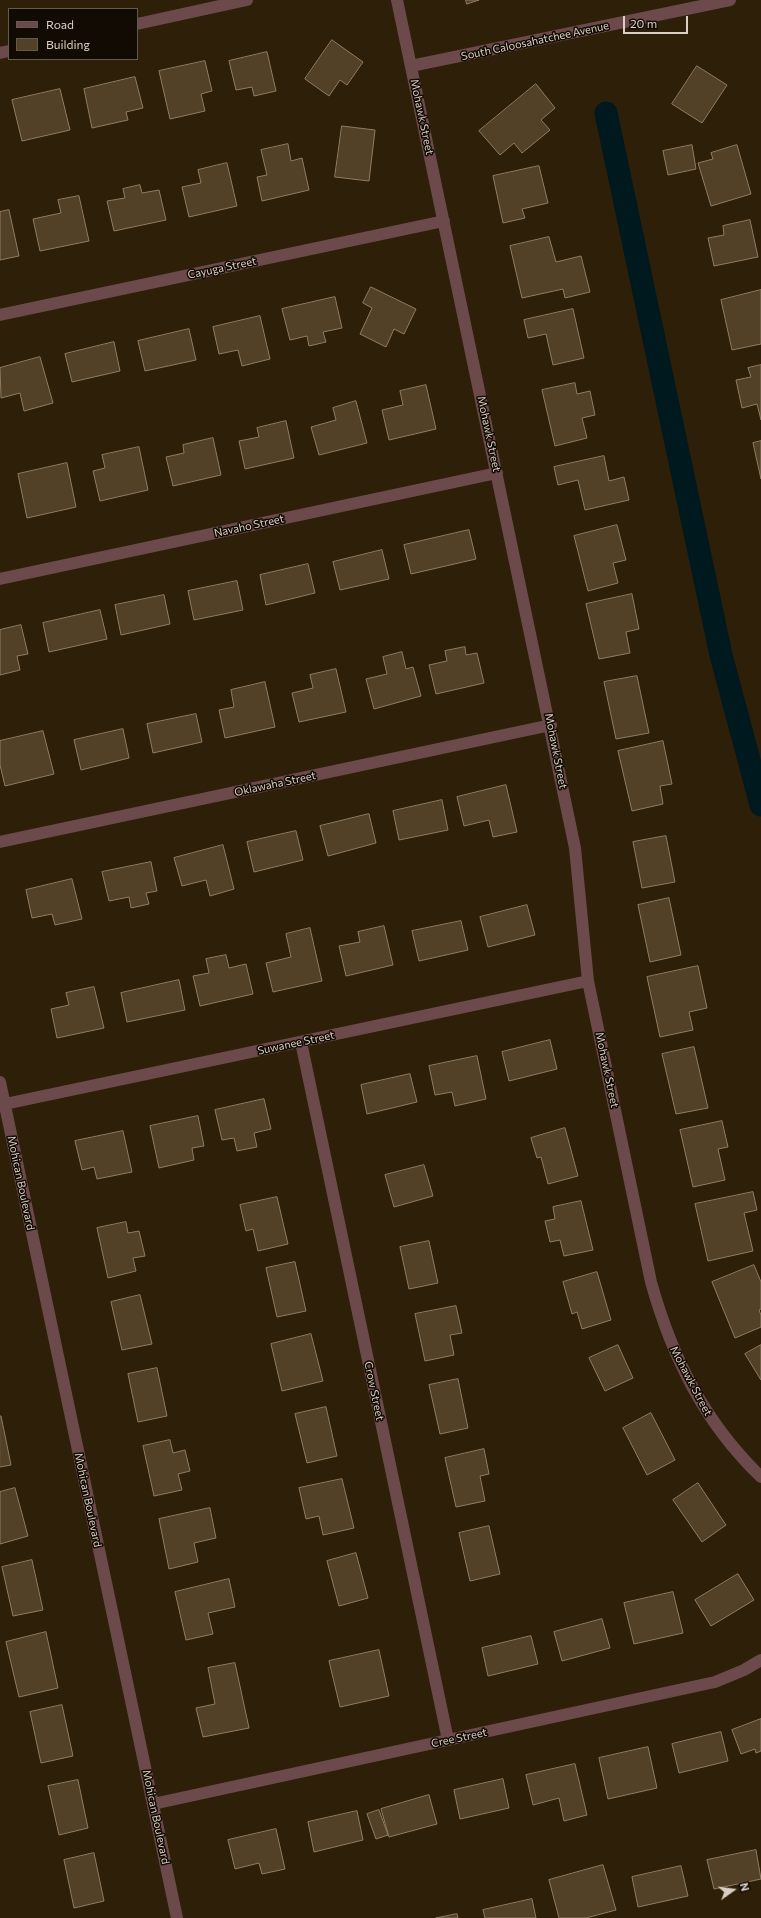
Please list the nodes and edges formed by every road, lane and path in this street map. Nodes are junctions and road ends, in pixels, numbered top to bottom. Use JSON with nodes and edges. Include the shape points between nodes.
{"nodes":[{"id":1,"x":246,"y":0,"type":"edge"},
{"id":2,"x":397,"y":0,"type":"edge"},
{"id":3,"x":730,"y":0,"type":"edge"},
{"id":4,"x":138,"y":24,"type":"edge"},
{"id":5,"x":411,"y":66,"type":"junction"},
{"id":6,"x":444,"y":221,"type":"junction"},
{"id":7,"x":0,"y":315,"type":"edge"},
{"id":8,"x":498,"y":473,"type":"junction"},
{"id":9,"x":0,"y":579,"type":"edge"},
{"id":10,"x":551,"y":725,"type":"junction"},
{"id":11,"x":0,"y":842,"type":"edge"},
{"id":12,"x":588,"y":981,"type":"junction"},
{"id":13,"x":301,"y":1042,"type":"junction"},
{"id":14,"x":0,"y":1082,"type":"edge"},
{"id":15,"x":5,"y":1104,"type":"junction"},
{"id":16,"x":761,"y":1477,"type":"edge"},
{"id":17,"x":761,"y":1660,"type":"edge"},
{"id":18,"x":448,"y":1740,"type":"junction"},
{"id":19,"x":153,"y":1804,"type":"junction"},
{"id":20,"x":177,"y":1918,"type":"edge"}],
"edges":[{"from":1,"to":4,"type":"street"},
{"from":2,"to":5,"type":"street","name":"Mohawk Street"},
{"from":3,"to":5,"type":"street","name":"South Caloosahatchee Avenue"},
{"from":5,"to":6,"type":"street","name":"Mohawk Street"},
{"from":6,"to":7,"type":"street","name":"Cayuga Street"},
{"from":6,"to":8,"type":"street","name":"Mohawk Street"},
{"from":8,"to":9,"type":"street","name":"Navaho Street"},
{"from":8,"to":10,"type":"street","name":"Mohawk Street"},
{"from":10,"to":11,"type":"street","name":"Oklawaha Street"},
{"from":10,"to":12,"type":"street","name":"Mohawk Street","via":[[576,848]]},
{"from":12,"to":13,"type":"street","name":"Suwanee Street"},
{"from":12,"to":16,"type":"street","name":"Mohawk Street","via":[[650,1282],[660,1315],[679,1363],[713,1422]]},
{"from":13,"to":15,"type":"street","name":"Suwanee Street"},
{"from":13,"to":18,"type":"street","name":"Crow Street"},
{"from":14,"to":15,"type":"street","name":"Mohican Boulevard"},
{"from":15,"to":19,"type":"street","name":"Mohican Boulevard"},
{"from":17,"to":18,"type":"street","name":"Cree Street","via":[[715,1682]]},
{"from":18,"to":19,"type":"street","name":"Cree Street"},
{"from":19,"to":20,"type":"street","name":"Mohican Boulevard"}]}
